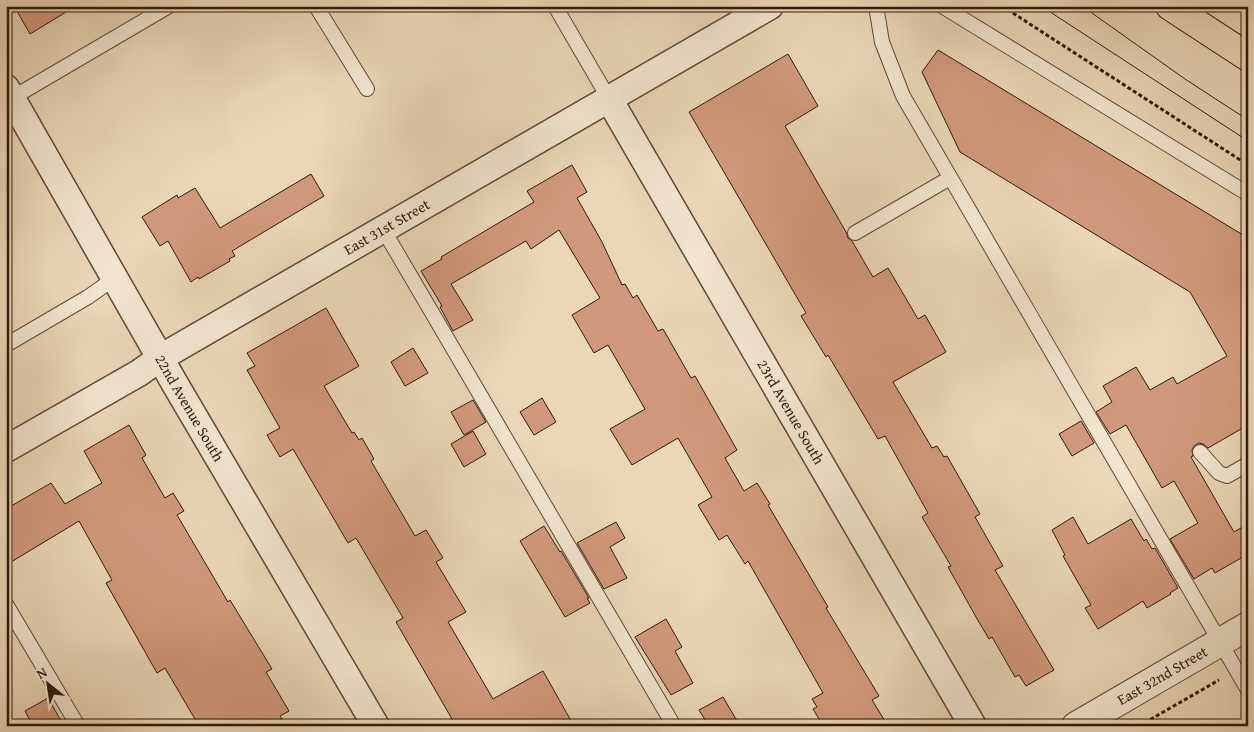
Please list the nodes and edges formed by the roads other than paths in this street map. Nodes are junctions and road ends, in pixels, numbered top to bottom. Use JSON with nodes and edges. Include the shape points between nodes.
{"nodes":[{"id":1,"x":169,"y":6,"type":"edge"},
{"id":2,"x":316,"y":6,"type":"edge"},
{"id":3,"x":555,"y":6,"type":"edge"},
{"id":4,"x":770,"y":6,"type":"edge"},
{"id":5,"x":876,"y":6,"type":"edge"},
{"id":6,"x":942,"y":6,"type":"edge"},
{"id":7,"x":1170,"y":6,"type":"edge"},
{"id":8,"x":1248,"y":57,"type":"edge"},
{"id":9,"x":366,"y":89,"type":"dead end"},
{"id":10,"x":9,"y":93,"type":"edge"},
{"id":11,"x":609,"y":99,"type":"junction"},
{"id":12,"x":950,"y":178,"type":"junction"},
{"id":13,"x":1248,"y":194,"type":"edge"},
{"id":14,"x":383,"y":230,"type":"junction"},
{"id":15,"x":855,"y":233,"type":"dead end"},
{"id":16,"x":114,"y":278,"type":"junction"},
{"id":17,"x":6,"y":344,"type":"edge"},
{"id":18,"x":160,"y":358,"type":"junction"},
{"id":19,"x":6,"y":449,"type":"edge"},
{"id":20,"x":1200,"y":452,"type":"dead end"},
{"id":21,"x":1248,"y":464,"type":"edge"},
{"id":22,"x":6,"y":604,"type":"edge"},
{"id":23,"x":1248,"y":626,"type":"edge"},
{"id":24,"x":1220,"y":642,"type":"junction"},
{"id":25,"x":1248,"y":690,"type":"edge"},
{"id":26,"x":78,"y":726,"type":"edge"},
{"id":27,"x":376,"y":726,"type":"edge"},
{"id":28,"x":674,"y":726,"type":"edge"},
{"id":29,"x":973,"y":726,"type":"edge"},
{"id":30,"x":1076,"y":726,"type":"edge"}],
"edges":[{"from":1,"to":10,"type":"lane"},
{"from":2,"to":9,"type":"lane"},
{"from":3,"to":11,"type":"lane"},
{"from":4,"to":11,"type":"street","name":"East 31st Street"},
{"from":5,"to":12,"type":"lane","via":[[882,42],[903,96]]},
{"from":6,"to":13,"type":"lane"},
{"from":7,"to":8,"type":"main road"},
{"from":10,"to":16,"type":"street","name":"22nd Avenue South"},
{"from":11,"to":14,"type":"street","name":"East 31st Street"},
{"from":11,"to":29,"type":"street","name":"23rd Avenue South"},
{"from":12,"to":15,"type":"lane"},
{"from":12,"to":24,"type":"lane"},
{"from":14,"to":18,"type":"street","name":"East 31st Street"},
{"from":14,"to":28,"type":"lane"},
{"from":16,"to":17,"type":"lane","via":[[88,297]]},
{"from":16,"to":18,"type":"street","name":"22nd Avenue South"},
{"from":18,"to":19,"type":"street","name":"East 31st Street"},
{"from":18,"to":27,"type":"street","name":"22nd Avenue South"},
{"from":20,"to":21,"type":"lane","via":[[1219,473],[1227,476]]},
{"from":22,"to":26,"type":"lane"},
{"from":23,"to":24,"type":"street","name":"East 32nd Street"},
{"from":24,"to":25,"type":"lane"},
{"from":24,"to":30,"type":"street","name":"East 32nd Street"}]}
